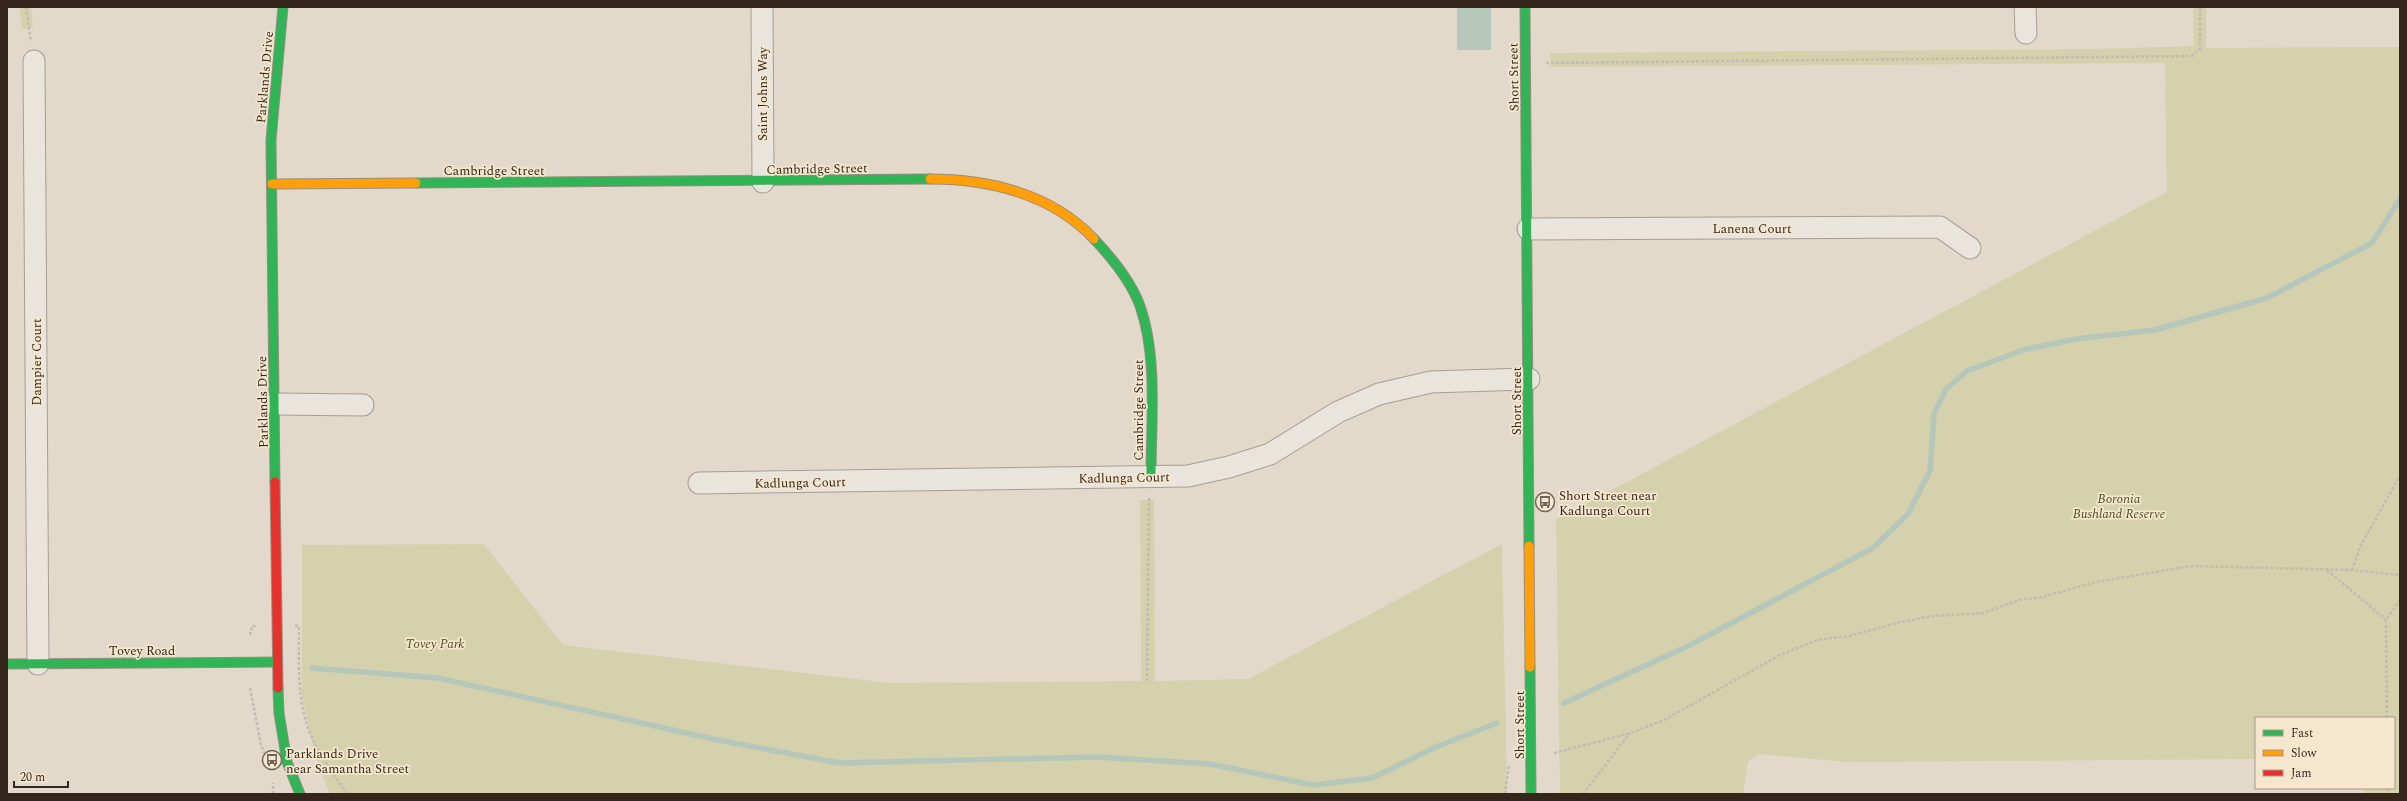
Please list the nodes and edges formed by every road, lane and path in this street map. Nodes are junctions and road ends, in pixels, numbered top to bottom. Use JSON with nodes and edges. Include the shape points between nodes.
{"nodes":[{"id":1,"x":26,"y":7,"type":"edge"},
{"id":2,"x":283,"y":7,"type":"edge"},
{"id":3,"x":762,"y":7,"type":"edge"},
{"id":4,"x":1525,"y":7,"type":"edge"},
{"id":5,"x":2025,"y":7,"type":"edge"},
{"id":6,"x":2200,"y":7,"type":"edge"},
{"id":7,"x":2026,"y":33,"type":"dead end"},
{"id":8,"x":34,"y":61,"type":"joint"},
{"id":9,"x":1526,"y":63,"type":"junction"},
{"id":10,"x":763,"y":182,"type":"junction"},
{"id":11,"x":272,"y":184,"type":"junction"},
{"id":12,"x":1528,"y":229,"type":"junction"},
{"id":13,"x":1970,"y":248,"type":"dead end"},
{"id":14,"x":1529,"y":380,"type":"junction"},
{"id":15,"x":275,"y":404,"type":"junction"},
{"id":16,"x":363,"y":405,"type":"dead end"},
{"id":17,"x":1151,"y":476,"type":"junction"},
{"id":18,"x":2400,"y":476,"type":"edge"},
{"id":19,"x":699,"y":483,"type":"dead end"},
{"id":20,"x":2327,"y":569,"type":"junction"},
{"id":21,"x":2352,"y":570,"type":"junction"},
{"id":22,"x":2400,"y":575,"type":"edge"},
{"id":23,"x":2400,"y":600,"type":"edge"},
{"id":24,"x":2386,"y":620,"type":"junction"},
{"id":25,"x":277,"y":627,"type":"junction"},
{"id":26,"x":250,"y":635,"type":"dead end"},
{"id":27,"x":277,"y":662,"type":"junction"},
{"id":28,"x":7,"y":664,"type":"edge"},
{"id":29,"x":38,"y":664,"type":"junction"},
{"id":30,"x":1148,"y":681,"type":"dead end"},
{"id":31,"x":2387,"y":717,"type":"edge"},
{"id":32,"x":1630,"y":733,"type":"junction"},
{"id":33,"x":1554,"y":752,"type":"dead end"},
{"id":34,"x":1510,"y":763,"type":"dead end"},
{"id":35,"x":300,"y":794,"type":"edge"},
{"id":36,"x":348,"y":794,"type":"edge"},
{"id":37,"x":1505,"y":794,"type":"edge"},
{"id":38,"x":1531,"y":794,"type":"edge"},
{"id":39,"x":1582,"y":794,"type":"edge"}],
"edges":[{"from":1,"to":8,"type":"path"},
{"from":2,"to":11,"type":"street","name":"Parklands Drive","via":[[271,140]]},
{"from":3,"to":10,"type":"street","name":"Saint Johns Way"},
{"from":4,"to":9,"type":"street","name":"Short Street"},
{"from":5,"to":7,"type":"street"},
{"from":6,"to":9,"type":"path","via":[[2200,49],[2192,56]]},
{"from":8,"to":29,"type":"street","name":"Dampier Court"},
{"from":9,"to":12,"type":"street","name":"Short Street"},
{"from":10,"to":11,"type":"street","name":"Cambridge Street"},
{"from":10,"to":17,"type":"street","name":"Cambridge Street","via":[[947,179],[998,185],[1045,202],[1083,227],[1115,261],[1140,306],[1151,357]]},
{"from":11,"to":15,"type":"street","name":"Parklands Drive"},
{"from":12,"to":13,"type":"street","name":"Lanena Court","via":[[1940,227]]},
{"from":12,"to":14,"type":"street","name":"Short Street"},
{"from":14,"to":17,"type":"street","name":"Kadlunga Court","via":[[1431,382],[1379,394],[1338,412],[1270,454],[1188,476]]},
{"from":14,"to":38,"type":"street","name":"Short Street"},
{"from":15,"to":16,"type":"street"},
{"from":15,"to":25,"type":"street","name":"Parklands Drive"},
{"from":17,"to":19,"type":"street","name":"Kadlunga Court"},
{"from":17,"to":30,"type":"path"},
{"from":18,"to":21,"type":"path","via":[[2361,545]]},
{"from":20,"to":21,"type":"path"},
{"from":20,"to":24,"type":"path"},
{"from":20,"to":32,"type":"path","via":[[2191,566],[2096,582],[2042,597],[2019,600],[1984,613],[1932,616],[1850,636],[1817,640],[1773,659],[1664,720]]},
{"from":21,"to":22,"type":"path"},
{"from":23,"to":24,"type":"path"},
{"from":24,"to":31,"type":"path"},
{"from":25,"to":26,"type":"path","via":[[252,626]]},
{"from":25,"to":27,"type":"street","name":"Parklands Drive"},
{"from":25,"to":36,"type":"path","via":[[299,626],[300,683],[307,725],[332,773]]},
{"from":27,"to":29,"type":"street","name":"Tovey Road"},
{"from":27,"to":35,"type":"street","name":"Parklands Drive","via":[[279,713],[287,762]]},
{"from":28,"to":29,"type":"street","name":"Tovey Road"},
{"from":32,"to":33,"type":"path"},
{"from":32,"to":39,"type":"path"},
{"from":34,"to":37,"type":"path"}]}
